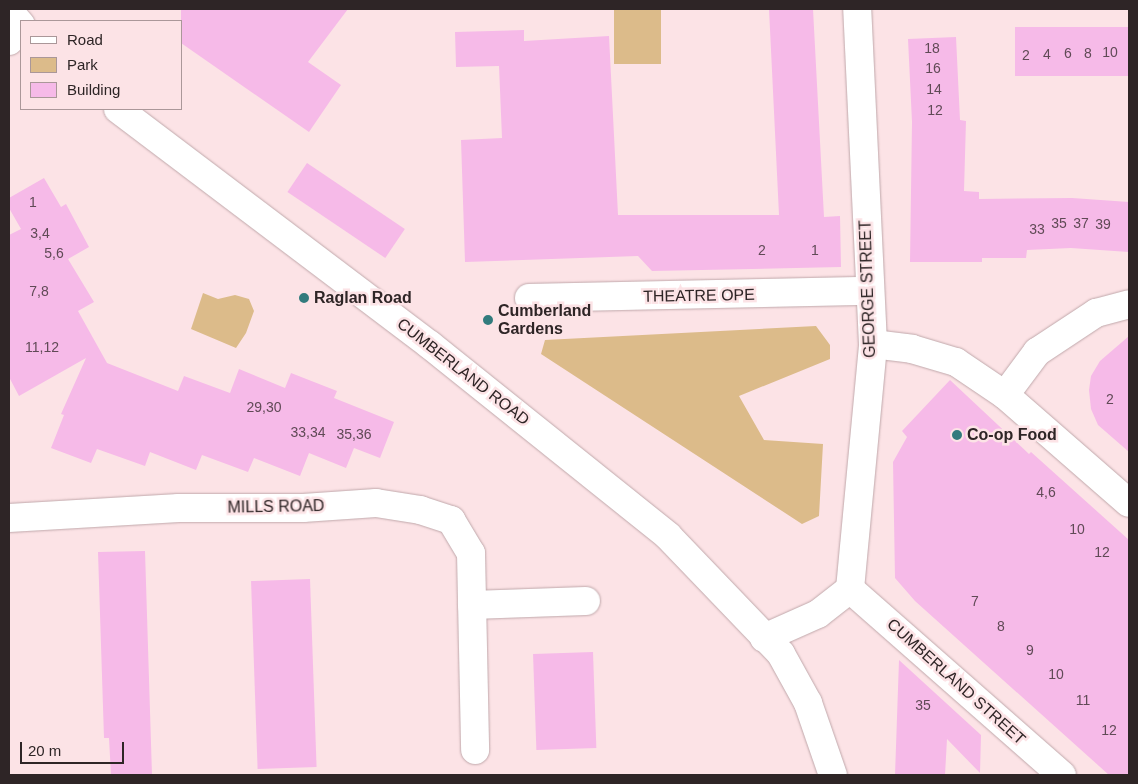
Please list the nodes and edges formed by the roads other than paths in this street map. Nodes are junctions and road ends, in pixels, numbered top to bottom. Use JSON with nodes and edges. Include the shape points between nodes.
{"nodes":[{"id":1,"x":857,"y":9,"type":"edge"},
{"id":2,"x":9,"y":11,"type":"edge"},
{"id":3,"x":20,"y":26,"type":"edge"},
{"id":4,"x":20,"y":28,"type":"edge"},
{"id":5,"x":9,"y":41,"type":"edge"},
{"id":6,"x":119,"y":110,"type":"edge"},
{"id":7,"x":868,"y":291,"type":"junction"},
{"id":8,"x":529,"y":298,"type":"dead end"},
{"id":9,"x":1129,"y":304,"type":"edge"},
{"id":10,"x":873,"y":344,"type":"junction"},
{"id":11,"x":1005,"y":395,"type":"junction"},
{"id":12,"x":1129,"y":503,"type":"edge"},
{"id":13,"x":9,"y":518,"type":"edge"},
{"id":14,"x":850,"y":589,"type":"junction"},
{"id":15,"x":586,"y":601,"type":"dead end"},
{"id":16,"x":472,"y":605,"type":"junction"},
{"id":17,"x":764,"y":638,"type":"junction"},
{"id":18,"x":474,"y":750,"type":"dead end"},
{"id":19,"x":833,"y":775,"type":"edge"},
{"id":20,"x":1062,"y":775,"type":"edge"}],
"edges":[{"from":1,"to":7,"type":"street","name":"GEORGE STREET"},
{"from":2,"to":3,"type":"street"},
{"from":4,"to":5,"type":"street"},
{"from":6,"to":17,"type":"street","name":"CUMBERLAND ROAD","via":[[430,345],[668,536]]},
{"from":7,"to":8,"type":"street","name":"THEATRE OPE"},
{"from":7,"to":10,"type":"street","name":"GEORGE STREET"},
{"from":9,"to":11,"type":"street","via":[[1096,313],[1037,352]]},
{"from":10,"to":11,"type":"street","via":[[912,349],[956,362]]},
{"from":10,"to":14,"type":"street","name":"GEORGE STREET"},
{"from":11,"to":12,"type":"street"},
{"from":13,"to":16,"type":"street","name":"MILLS ROAD","via":[[179,508],[303,508],[376,503],[420,510],[451,520],[471,553]]},
{"from":14,"to":17,"type":"street","via":[[818,614]]},
{"from":14,"to":20,"type":"street","name":"CUMBERLAND STREET"},
{"from":15,"to":16,"type":"street"},
{"from":16,"to":18,"type":"street","name":"MILLS ROAD"},
{"from":17,"to":19,"type":"street","name":"CUMBERLAND ROAD","via":[[781,654],[796,678]]}]}
